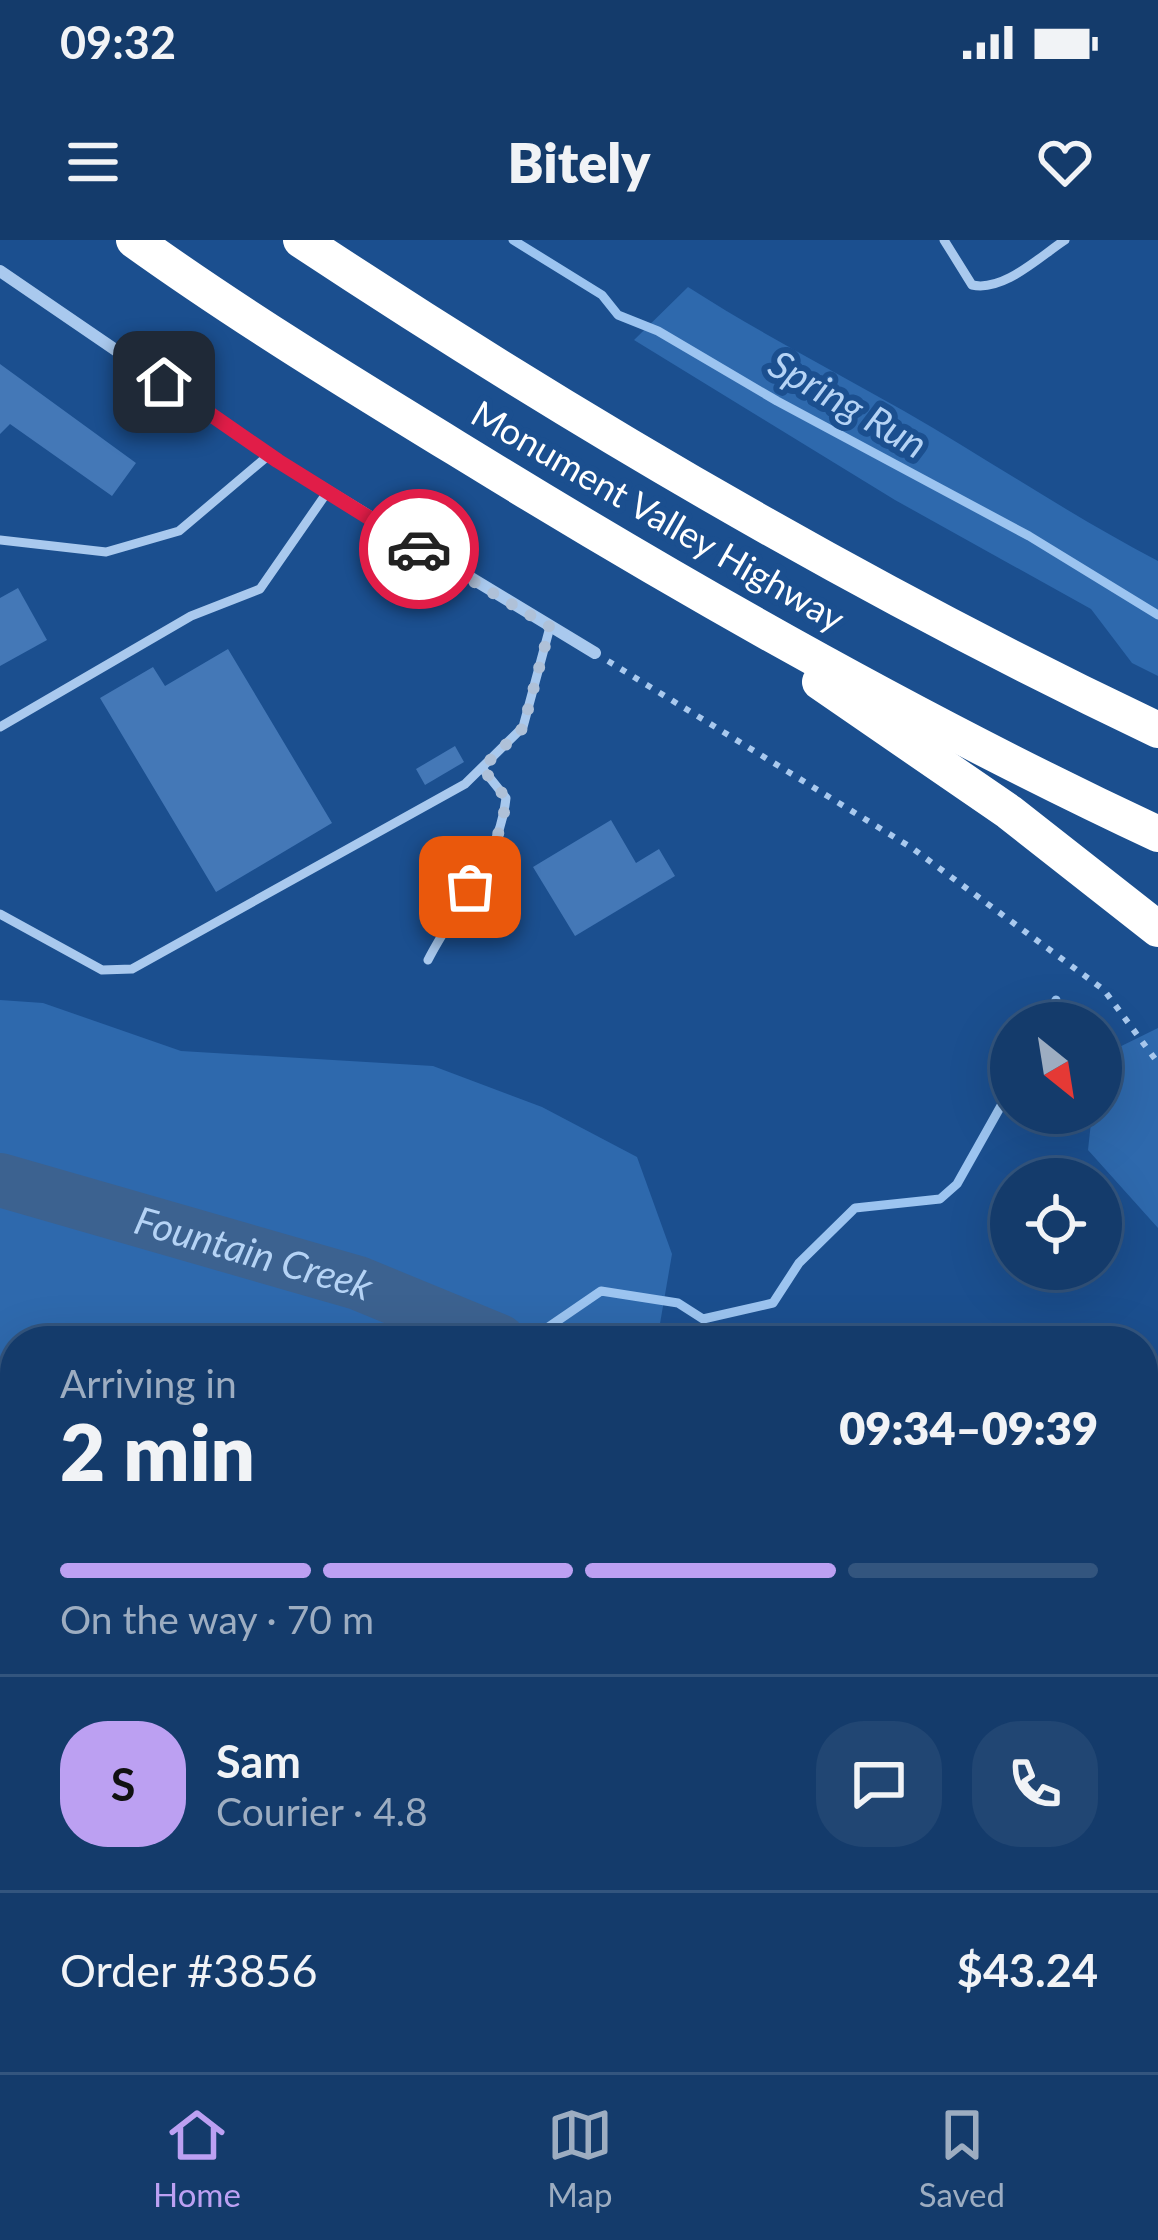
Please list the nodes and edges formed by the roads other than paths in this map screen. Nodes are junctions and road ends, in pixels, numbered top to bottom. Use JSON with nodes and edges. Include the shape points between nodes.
{"nodes":[{"id":1,"x":134,"y":240,"type":"edge"},
{"id":2,"x":301,"y":240,"type":"edge"},
{"id":3,"x":944,"y":240,"type":"edge"},
{"id":4,"x":1065,"y":240,"type":"edge"},
{"id":5,"x":0,"y":271,"type":"edge"},
{"id":6,"x":269,"y":455,"type":"junction"},
{"id":7,"x":328,"y":491,"type":"junction"},
{"id":8,"x":0,"y":540,"type":"edge"},
{"id":9,"x":674,"y":580,"type":"junction"},
{"id":10,"x":550,"y":627,"type":"junction"},
{"id":11,"x":595,"y":653,"type":"road end"},
{"id":12,"x":0,"y":727,"type":"edge"},
{"id":13,"x":1158,"y":730,"type":"edge"},
{"id":14,"x":482,"y":768,"type":"junction"},
{"id":15,"x":1158,"y":834,"type":"edge"},
{"id":16,"x":0,"y":914,"type":"edge"},
{"id":17,"x":1158,"y":929,"type":"edge"},
{"id":18,"x":428,"y":960,"type":"dead end"}],
"edges":[{"from":1,"to":9,"type":"highway","name":"Monument Valley Highway"},
{"from":2,"to":13,"type":"highway","name":"Monument Valley Highway","via":[[778,533]]},
{"from":3,"to":4,"type":"lane","via":[[978,288],[999,284]]},
{"from":5,"to":6,"type":"street"},
{"from":6,"to":7,"type":"street"},
{"from":6,"to":8,"type":"lane","via":[[179,531],[106,552]]},
{"from":7,"to":10,"type":"street"},
{"from":7,"to":12,"type":"lane","via":[[260,589],[191,616]]},
{"from":9,"to":15,"type":"highway","name":"Monument Valley Highway"},
{"from":9,"to":17,"type":"highway","via":[[1009,812]]},
{"from":10,"to":11,"type":"street"},
{"from":10,"to":14,"type":"lane","via":[[523,728]]},
{"from":14,"to":16,"type":"lane","via":[[131,969],[101,970]]},
{"from":14,"to":18,"type":"lane","via":[[506,798],[504,820]]}]}
